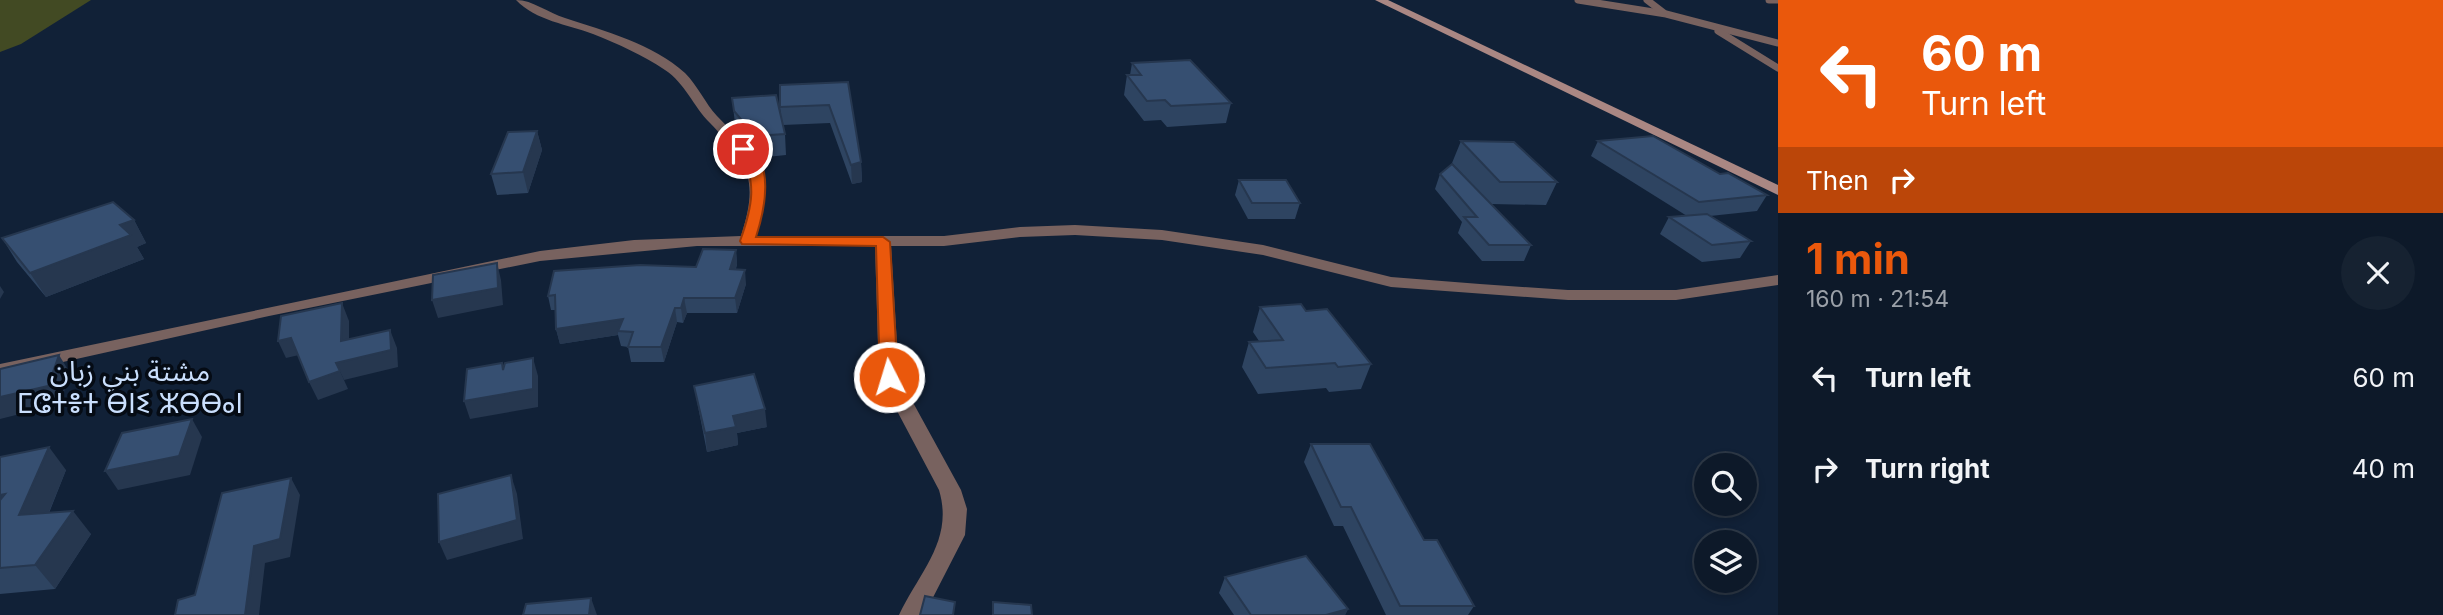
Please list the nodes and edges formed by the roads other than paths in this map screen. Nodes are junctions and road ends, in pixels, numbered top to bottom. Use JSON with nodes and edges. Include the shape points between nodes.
{"nodes":[{"id":1,"x":521,"y":0,"type":"edge"},
{"id":2,"x":1380,"y":0,"type":"edge"},
{"id":3,"x":1578,"y":0,"type":"edge"},
{"id":4,"x":1647,"y":0,"type":"edge"},
{"id":5,"x":1769,"y":0,"type":"edge"},
{"id":6,"x":1778,"y":0,"type":"edge"},
{"id":7,"x":1667,"y":14,"type":"junction"},
{"id":8,"x":1709,"y":26,"type":"junction"},
{"id":9,"x":1778,"y":43,"type":"edge"},
{"id":10,"x":1778,"y":68,"type":"edge"},
{"id":11,"x":1778,"y":191,"type":"edge"},
{"id":12,"x":747,"y":241,"type":"junction"},
{"id":13,"x":883,"y":242,"type":"junction"},
{"id":14,"x":1778,"y":280,"type":"edge"},
{"id":15,"x":0,"y":370,"type":"edge"},
{"id":16,"x":911,"y":615,"type":"edge"}],
"edges":[{"from":1,"to":12,"type":"street","via":[[539,13],[594,31],[672,69],[690,87],[711,118],[752,160],[759,176],[755,217]]},
{"from":2,"to":11,"type":"main road"},
{"from":3,"to":7,"type":"lane"},
{"from":4,"to":7,"type":"lane"},
{"from":5,"to":6,"type":"lane"},
{"from":7,"to":8,"type":"lane"},
{"from":8,"to":9,"type":"lane"},
{"from":8,"to":10,"type":"lane"},
{"from":12,"to":13,"type":"street"},
{"from":12,"to":15,"type":"street","via":[[634,245],[540,256]]},
{"from":13,"to":14,"type":"street","via":[[1074,230],[1162,235],[1263,250],[1391,282],[1568,295],[1676,295]]},
{"from":13,"to":16,"type":"street","via":[[889,377],[956,509],[954,536]]}]}
